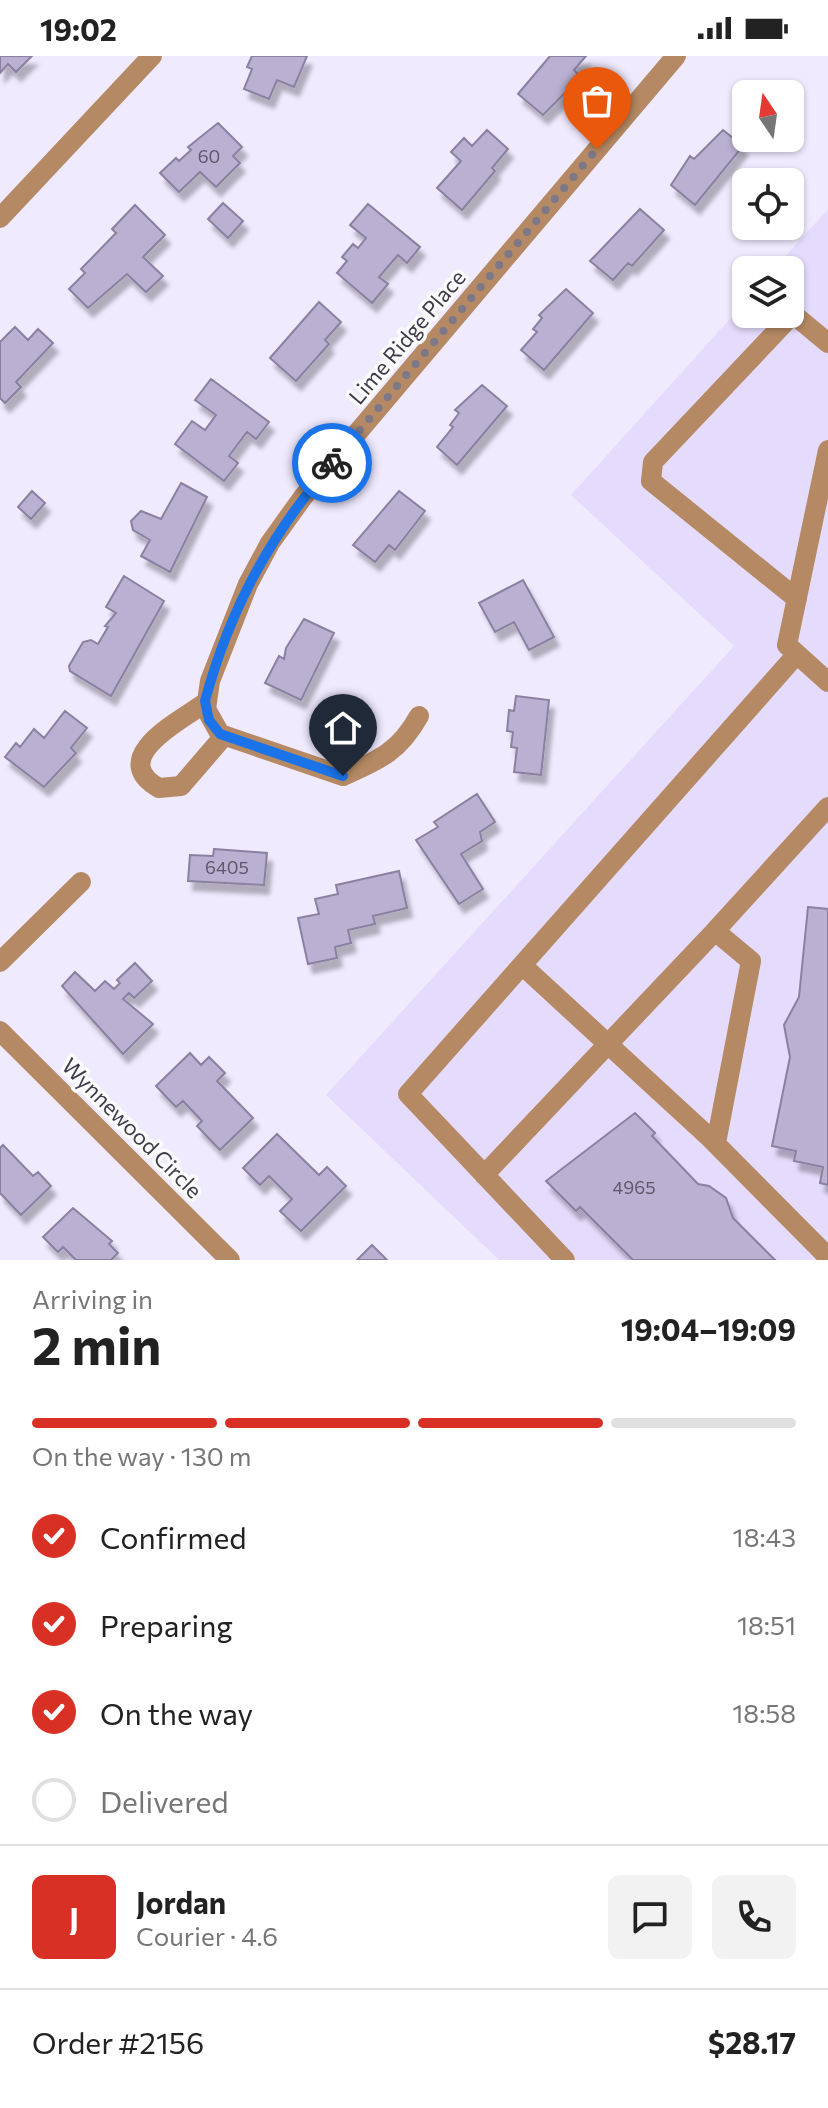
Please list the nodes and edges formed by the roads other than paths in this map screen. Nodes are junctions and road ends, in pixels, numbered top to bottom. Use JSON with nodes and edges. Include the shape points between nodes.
{"nodes":[{"id":1,"x":152,"y":56,"type":"edge"},
{"id":2,"x":676,"y":56,"type":"edge"},
{"id":3,"x":0,"y":218,"type":"edge"},
{"id":4,"x":828,"y":343,"type":"edge"},
{"id":5,"x":828,"y":450,"type":"edge"},
{"id":6,"x":821,"y":519,"type":"edge"},
{"id":7,"x":797,"y":599,"type":"junction"},
{"id":8,"x":797,"y":654,"type":"junction"},
{"id":9,"x":828,"y":682,"type":"edge"},
{"id":10,"x":207,"y":711,"type":"junction"},
{"id":11,"x":419,"y":716,"type":"dead end"},
{"id":12,"x":224,"y":736,"type":"junction"},
{"id":13,"x":828,"y":807,"type":"edge"},
{"id":14,"x":81,"y":882,"type":"dead end"},
{"id":15,"x":715,"y":931,"type":"junction"},
{"id":16,"x":0,"y":962,"type":"edge"},
{"id":17,"x":523,"y":966,"type":"junction"},
{"id":18,"x":0,"y":1031,"type":"edge"},
{"id":19,"x":607,"y":1042,"type":"junction"},
{"id":20,"x":716,"y":1143,"type":"junction"},
{"id":21,"x":484,"y":1175,"type":"junction"},
{"id":22,"x":828,"y":1257,"type":"edge"},
{"id":23,"x":230,"y":1260,"type":"edge"},
{"id":24,"x":565,"y":1260,"type":"edge"}],
"edges":[{"from":1,"to":3,"type":"street"},
{"from":2,"to":10,"type":"street","name":"Lime Ridge Place","via":[[303,497],[270,543],[234,617]]},
{"from":4,"to":7,"type":"street","via":[[793,314],[653,462],[651,481]]},
{"from":5,"to":6,"type":"street"},
{"from":6,"to":7,"type":"street"},
{"from":7,"to":8,"type":"street","via":[[787,645]]},
{"from":8,"to":9,"type":"street"},
{"from":8,"to":17,"type":"street"},
{"from":10,"to":12,"type":"street"},
{"from":10,"to":12,"type":"street","via":[[149,743],[140,764],[144,774],[159,788],[181,786]]},
{"from":11,"to":12,"type":"street","via":[[406,739],[377,762],[343,776]]},
{"from":13,"to":15,"type":"street"},
{"from":14,"to":16,"type":"street"},
{"from":15,"to":19,"type":"street"},
{"from":15,"to":20,"type":"street","via":[[751,961]]},
{"from":17,"to":19,"type":"street"},
{"from":17,"to":21,"type":"street","via":[[408,1094]]},
{"from":18,"to":23,"type":"street","name":"Wynnewood Circle"},
{"from":19,"to":20,"type":"street"},
{"from":19,"to":21,"type":"street"},
{"from":20,"to":22,"type":"street"},
{"from":21,"to":24,"type":"street"}]}
